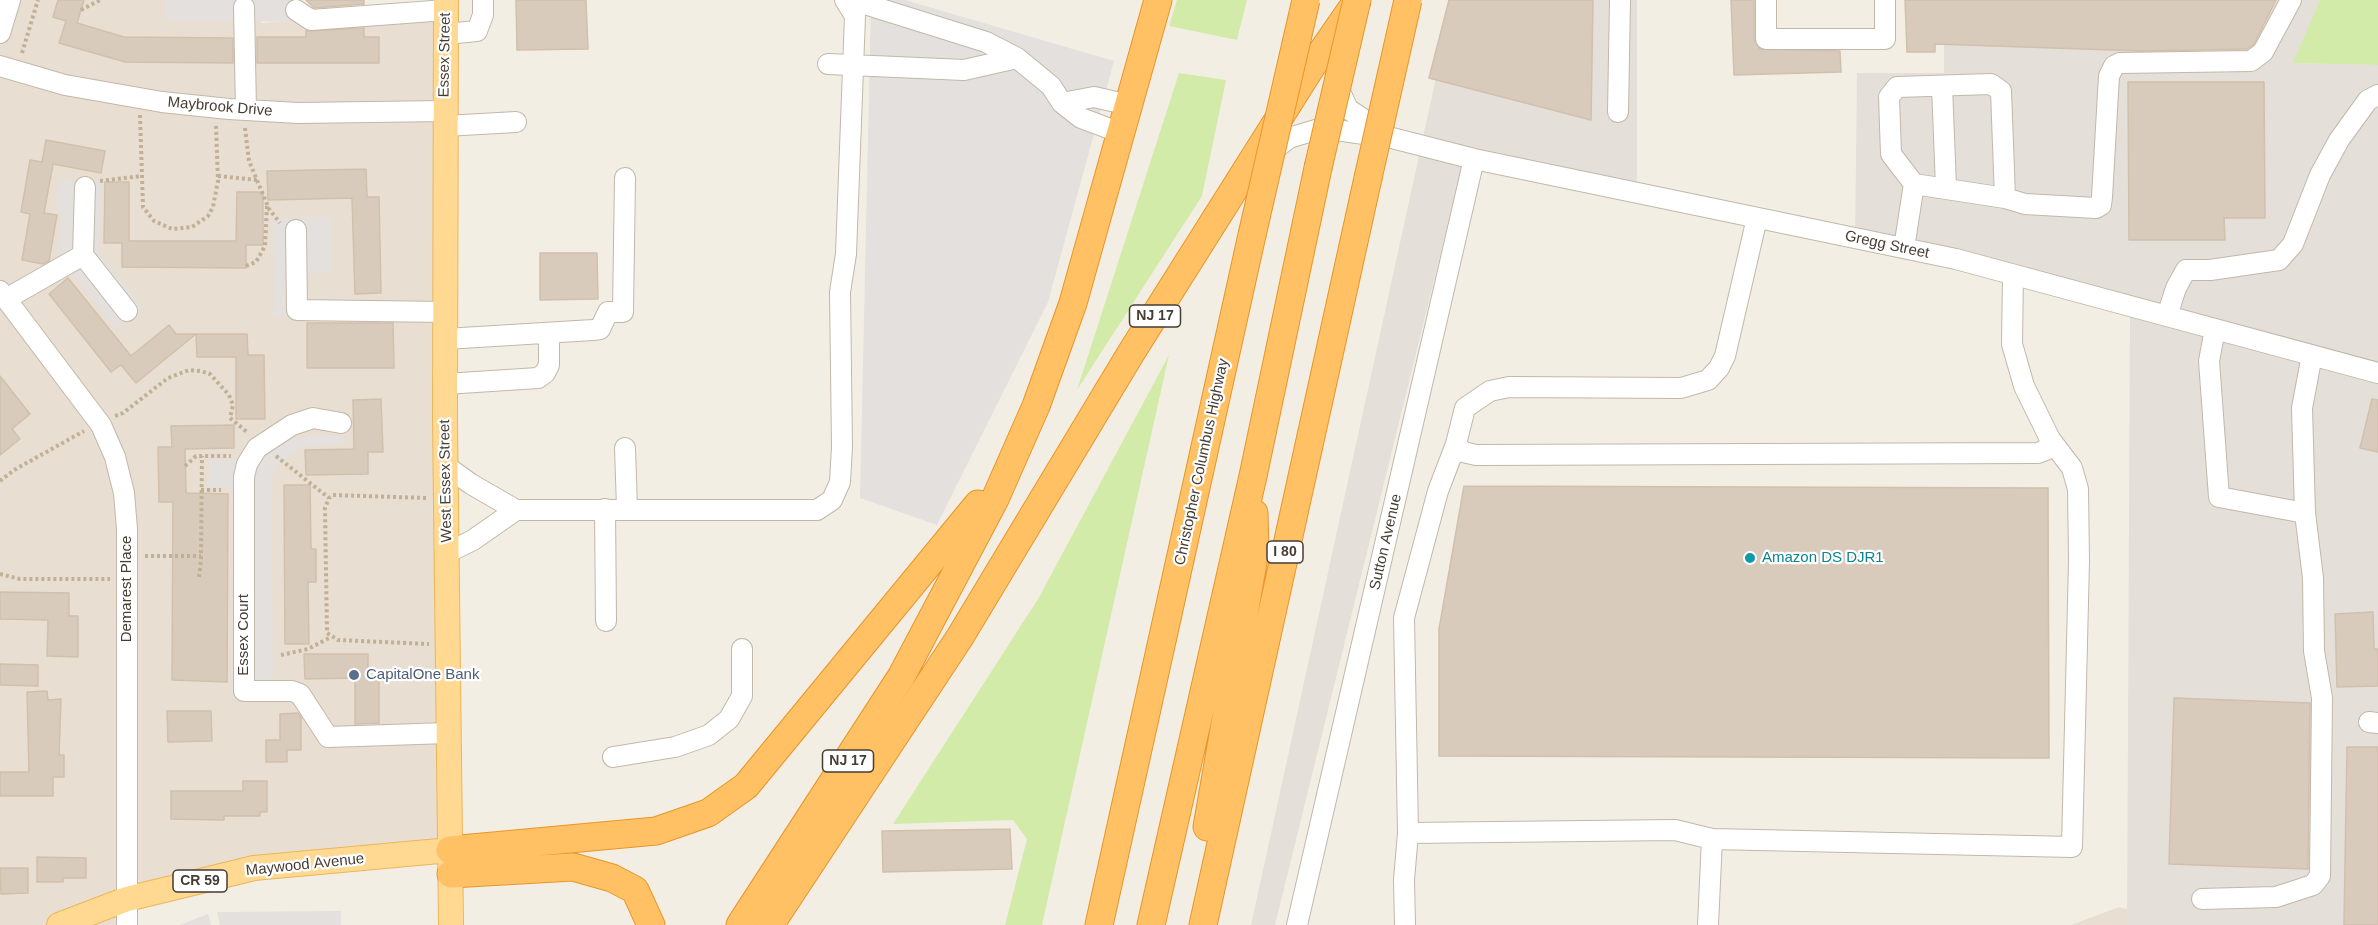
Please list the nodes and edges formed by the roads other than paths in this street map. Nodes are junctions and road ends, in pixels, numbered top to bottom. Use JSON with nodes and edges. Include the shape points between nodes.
{"nodes":[{"id":1,"x":10,"y":0,"type":"edge"},
{"id":2,"x":483,"y":0,"type":"edge"},
{"id":3,"x":845,"y":0,"type":"edge"},
{"id":4,"x":852,"y":0,"type":"edge"},
{"id":5,"x":1158,"y":0,"type":"edge"},
{"id":6,"x":1306,"y":0,"type":"edge"},
{"id":7,"x":1357,"y":0,"type":"edge"},
{"id":8,"x":1408,"y":0,"type":"edge"},
{"id":9,"x":1620,"y":0,"type":"edge"},
{"id":10,"x":1766,"y":0,"type":"edge"},
{"id":11,"x":1885,"y":0,"type":"edge"},
{"id":12,"x":2291,"y":0,"type":"edge"},
{"id":13,"x":446,"y":5,"type":"edge"},
{"id":14,"x":244,"y":7,"type":"dead end"},
{"id":15,"x":296,"y":10,"type":"dead end"},
{"id":16,"x":0,"y":33,"type":"edge"},
{"id":17,"x":446,"y":34,"type":"junction"},
{"id":18,"x":1330,"y":40,"type":"junction"},
{"id":19,"x":1017,"y":58,"type":"junction"},
{"id":20,"x":828,"y":64,"type":"dead end"},
{"id":21,"x":853,"y":66,"type":"junction"},
{"id":22,"x":5,"y":70,"type":"edge"},
{"id":23,"x":1942,"y":86,"type":"junction"},
{"id":24,"x":2378,"y":95,"type":"edge"},
{"id":25,"x":1062,"y":103,"type":"junction"},
{"id":26,"x":1130,"y":105,"type":"junction"},
{"id":27,"x":244,"y":110,"type":"junction"},
{"id":28,"x":1618,"y":112,"type":"dead end"},
{"id":29,"x":444,"y":119,"type":"junction"},
{"id":30,"x":516,"y":122,"type":"dead end"},
{"id":31,"x":1121,"y":133,"type":"junction"},
{"id":32,"x":1392,"y":138,"type":"junction"},
{"id":33,"x":1474,"y":159,"type":"junction"},
{"id":34,"x":1246,"y":171,"type":"junction"},
{"id":35,"x":625,"y":178,"type":"dead end"},
{"id":36,"x":1914,"y":184,"type":"junction"},
{"id":37,"x":85,"y":187,"type":"road end"},
{"id":38,"x":1946,"y":187,"type":"junction"},
{"id":39,"x":2005,"y":198,"type":"junction"},
{"id":40,"x":1757,"y":218,"type":"junction"},
{"id":41,"x":296,"y":230,"type":"road end"},
{"id":42,"x":1904,"y":248,"type":"junction"},
{"id":43,"x":83,"y":255,"type":"junction"},
{"id":44,"x":2013,"y":275,"type":"junction"},
{"id":45,"x":3,"y":295,"type":"edge"},
{"id":46,"x":127,"y":311,"type":"dead end"},
{"id":47,"x":445,"y":312,"type":"junction"},
{"id":48,"x":2167,"y":316,"type":"junction"},
{"id":49,"x":2215,"y":329,"type":"junction"},
{"id":50,"x":549,"y":333,"type":"junction"},
{"id":51,"x":445,"y":339,"type":"junction"},
{"id":52,"x":2312,"y":355,"type":"junction"},
{"id":53,"x":2378,"y":373,"type":"edge"},
{"id":54,"x":445,"y":384,"type":"junction"},
{"id":55,"x":341,"y":423,"type":"dead end"},
{"id":56,"x":2050,"y":439,"type":"junction"},
{"id":57,"x":1456,"y":444,"type":"junction"},
{"id":58,"x":625,"y":448,"type":"dead end"},
{"id":59,"x":1009,"y":465,"type":"junction"},
{"id":60,"x":446,"y":466,"type":"junction"},
{"id":61,"x":1252,"y":476,"type":"junction"},
{"id":62,"x":627,"y":508,"type":"junction"},
{"id":63,"x":605,"y":509,"type":"junction"},
{"id":64,"x":516,"y":510,"type":"junction"},
{"id":65,"x":2305,"y":513,"type":"junction"},
{"id":66,"x":447,"y":553,"type":"junction"},
{"id":67,"x":606,"y":621,"type":"dead end"},
{"id":68,"x":741,"y":649,"type":"dead end"},
{"id":69,"x":448,"y":733,"type":"junction"},
{"id":70,"x":613,"y":757,"type":"dead end"},
{"id":71,"x":1408,"y":833,"type":"junction"},
{"id":72,"x":1712,"y":839,"type":"junction"},
{"id":73,"x":451,"y":862,"type":"junction"},
{"id":74,"x":127,"y":899,"type":"junction"},
{"id":75,"x":2202,"y":899,"type":"dead end"},
{"id":76,"x":59,"y":925,"type":"edge"},
{"id":77,"x":128,"y":925,"type":"edge"},
{"id":78,"x":452,"y":925,"type":"edge"},
{"id":79,"x":651,"y":925,"type":"edge"},
{"id":80,"x":740,"y":925,"type":"edge"},
{"id":81,"x":771,"y":925,"type":"edge"},
{"id":82,"x":1099,"y":925,"type":"edge"},
{"id":83,"x":1150,"y":925,"type":"edge"},
{"id":84,"x":1194,"y":925,"type":"edge"},
{"id":85,"x":1203,"y":925,"type":"edge"},
{"id":86,"x":1297,"y":925,"type":"edge"},
{"id":87,"x":1405,"y":925,"type":"edge"},
{"id":88,"x":1708,"y":925,"type":"edge"}],
"edges":[{"from":1,"to":16,"type":"street"},
{"from":2,"to":17,"type":"street","via":[[477,31]]},
{"from":3,"to":21,"type":"street","via":[[855,16]]},
{"from":4,"to":19,"type":"street","via":[[986,42]]},
{"from":5,"to":26,"type":"highway","number":"NJ 17"},
{"from":6,"to":82,"type":"highway","name":"Christopher Columbus Highway","bridge":true},
{"from":7,"to":18,"type":"highway","number":"NJ 17"},
{"from":7,"to":61,"type":"highway","bridge":true},
{"from":8,"to":85,"type":"highway","number":"I 80","bridge":true},
{"from":9,"to":28,"type":"street"},
{"from":10,"to":11,"type":"street","via":[[1766,39],[1885,39]]},
{"from":12,"to":39,"type":"street","via":[[2263,52],[2251,61],[2114,66],[2109,76],[2101,205],[2096,208],[2025,204]]},
{"from":13,"to":15,"type":"street","via":[[310,20]]},
{"from":13,"to":17,"type":"main road","name":"Essex Street"},
{"from":14,"to":27,"type":"street"},
{"from":17,"to":29,"type":"main road","name":"Essex Street"},
{"from":18,"to":32,"type":"street","name":"Gregg Street","via":[[1333,75],[1348,109]]},
{"from":18,"to":34,"type":"highway","number":"NJ 17"},
{"from":19,"to":21,"type":"street","via":[[964,70]]},
{"from":19,"to":25,"type":"street","via":[[1051,86]]},
{"from":20,"to":21,"type":"street"},
{"from":21,"to":62,"type":"street","via":[[846,244],[840,292],[842,447],[840,482],[832,500],[817,510]]},
{"from":22,"to":27,"type":"street","name":"Maybrook Drive","via":[[140,98]]},
{"from":23,"to":36,"type":"street","via":[[1897,87],[1890,97],[1892,154]]},
{"from":23,"to":38,"type":"street"},
{"from":23,"to":39,"type":"street","via":[[1991,84],[2001,91]]},
{"from":24,"to":48,"type":"street","via":[[2368,100],[2339,140],[2320,175],[2293,244],[2279,260],[2186,270]]},
{"from":25,"to":26,"type":"street","via":[[1094,97]]},
{"from":25,"to":31,"type":"street","via":[[1081,118]]},
{"from":26,"to":31,"type":"highway","number":"NJ 17"},
{"from":27,"to":29,"type":"street","name":"Maybrook Drive"},
{"from":29,"to":30,"type":"street","name":"Maybrook Drive"},
{"from":29,"to":47,"type":"main road","name":"West Essex Street"},
{"from":31,"to":59,"type":"highway","number":"NJ 17","via":[[1073,303],[1036,406]]},
{"from":32,"to":33,"type":"street","name":"Gregg Street"},
{"from":32,"to":34,"type":"street","name":"Gregg Street","via":[[1322,128],[1289,138]]},
{"from":33,"to":40,"type":"street","name":"Gregg Street"},
{"from":33,"to":86,"type":"street","name":"Sutton Avenue"},
{"from":34,"to":81,"type":"highway","number":"NJ 17","via":[[1065,459],[960,637]]},
{"from":35,"to":50,"type":"street","via":[[623,312],[608,312],[600,329]]},
{"from":36,"to":38,"type":"street"},
{"from":36,"to":42,"type":"street"},
{"from":37,"to":43,"type":"street"},
{"from":38,"to":39,"type":"street"},
{"from":40,"to":42,"type":"street","name":"Gregg Street"},
{"from":40,"to":57,"type":"street","via":[[1725,356],[1708,380],[1681,388],[1509,387],[1490,391],[1465,408]]},
{"from":41,"to":47,"type":"street","via":[[297,310]]},
{"from":42,"to":44,"type":"street","name":"Gregg Street"},
{"from":43,"to":45,"type":"street"},
{"from":43,"to":46,"type":"street"},
{"from":44,"to":48,"type":"street","name":"Gregg Street"},
{"from":44,"to":56,"type":"street","via":[[2012,344],[2024,386]]},
{"from":45,"to":74,"type":"street","name":"Demarest Place","via":[[99,422],[115,457],[124,493]]},
{"from":47,"to":51,"type":"main road","name":"West Essex Street"},
{"from":48,"to":49,"type":"street","name":"Gregg Street"},
{"from":49,"to":52,"type":"street","name":"Gregg Street"},
{"from":49,"to":65,"type":"street","via":[[2209,361],[2219,497]]},
{"from":50,"to":51,"type":"street"},
{"from":50,"to":54,"type":"street","via":[[549,365],[538,378]]},
{"from":51,"to":54,"type":"main road","name":"West Essex Street"},
{"from":52,"to":53,"type":"street","name":"Gregg Street"},
{"from":52,"to":65,"type":"street","via":[[2302,408]]},
{"from":54,"to":60,"type":"main road","name":"West Essex Street"},
{"from":55,"to":69,"type":"street","name":"Essex Court","via":[[313,418],[278,432],[251,456],[244,477],[244,691],[300,694],[328,737]]},
{"from":56,"to":57,"type":"street","via":[[2048,449],[2038,453],[1476,455],[1463,452]]},
{"from":56,"to":72,"type":"street","via":[[2072,468],[2078,489],[2072,847]]},
{"from":57,"to":71,"type":"street","via":[[1438,491],[1404,618]]},
{"from":58,"to":62,"type":"street"},
{"from":59,"to":73,"type":"highway","via":[[746,786],[708,813],[656,831]]},
{"from":59,"to":80,"type":"highway","number":"NJ 17","via":[[901,677]]},
{"from":60,"to":64,"type":"street"},
{"from":60,"to":66,"type":"main road","name":"West Essex Street"},
{"from":61,"to":83,"type":"highway"},
{"from":61,"to":84,"type":"highway","via":[[1255,552],[1203,850]]},
{"from":62,"to":63,"type":"street"},
{"from":63,"to":64,"type":"street"},
{"from":63,"to":67,"type":"street"},
{"from":64,"to":66,"type":"street"},
{"from":65,"to":75,"type":"street","via":[[2313,578],[2314,651],[2322,698],[2320,876],[2313,885],[2276,897]]},
{"from":66,"to":69,"type":"main road","name":"West Essex Street"},
{"from":68,"to":70,"type":"street","via":[[742,696],[729,719],[709,735],[675,747]]},
{"from":69,"to":73,"type":"main road","name":"West Essex Street"},
{"from":71,"to":72,"type":"street","via":[[1675,830]]},
{"from":71,"to":87,"type":"street"},
{"from":72,"to":88,"type":"street"},
{"from":73,"to":74,"type":"main road","name":"Maywood Avenue","number":"CR 59","via":[[254,868]]},
{"from":73,"to":78,"type":"main road"},
{"from":73,"to":79,"type":"highway","via":[[573,867],[612,878],[635,890]]},
{"from":74,"to":76,"type":"main road","name":"Maywood Avenue","number":"CR 59"},
{"from":74,"to":77,"type":"street","name":"Demarest Place"}]}
